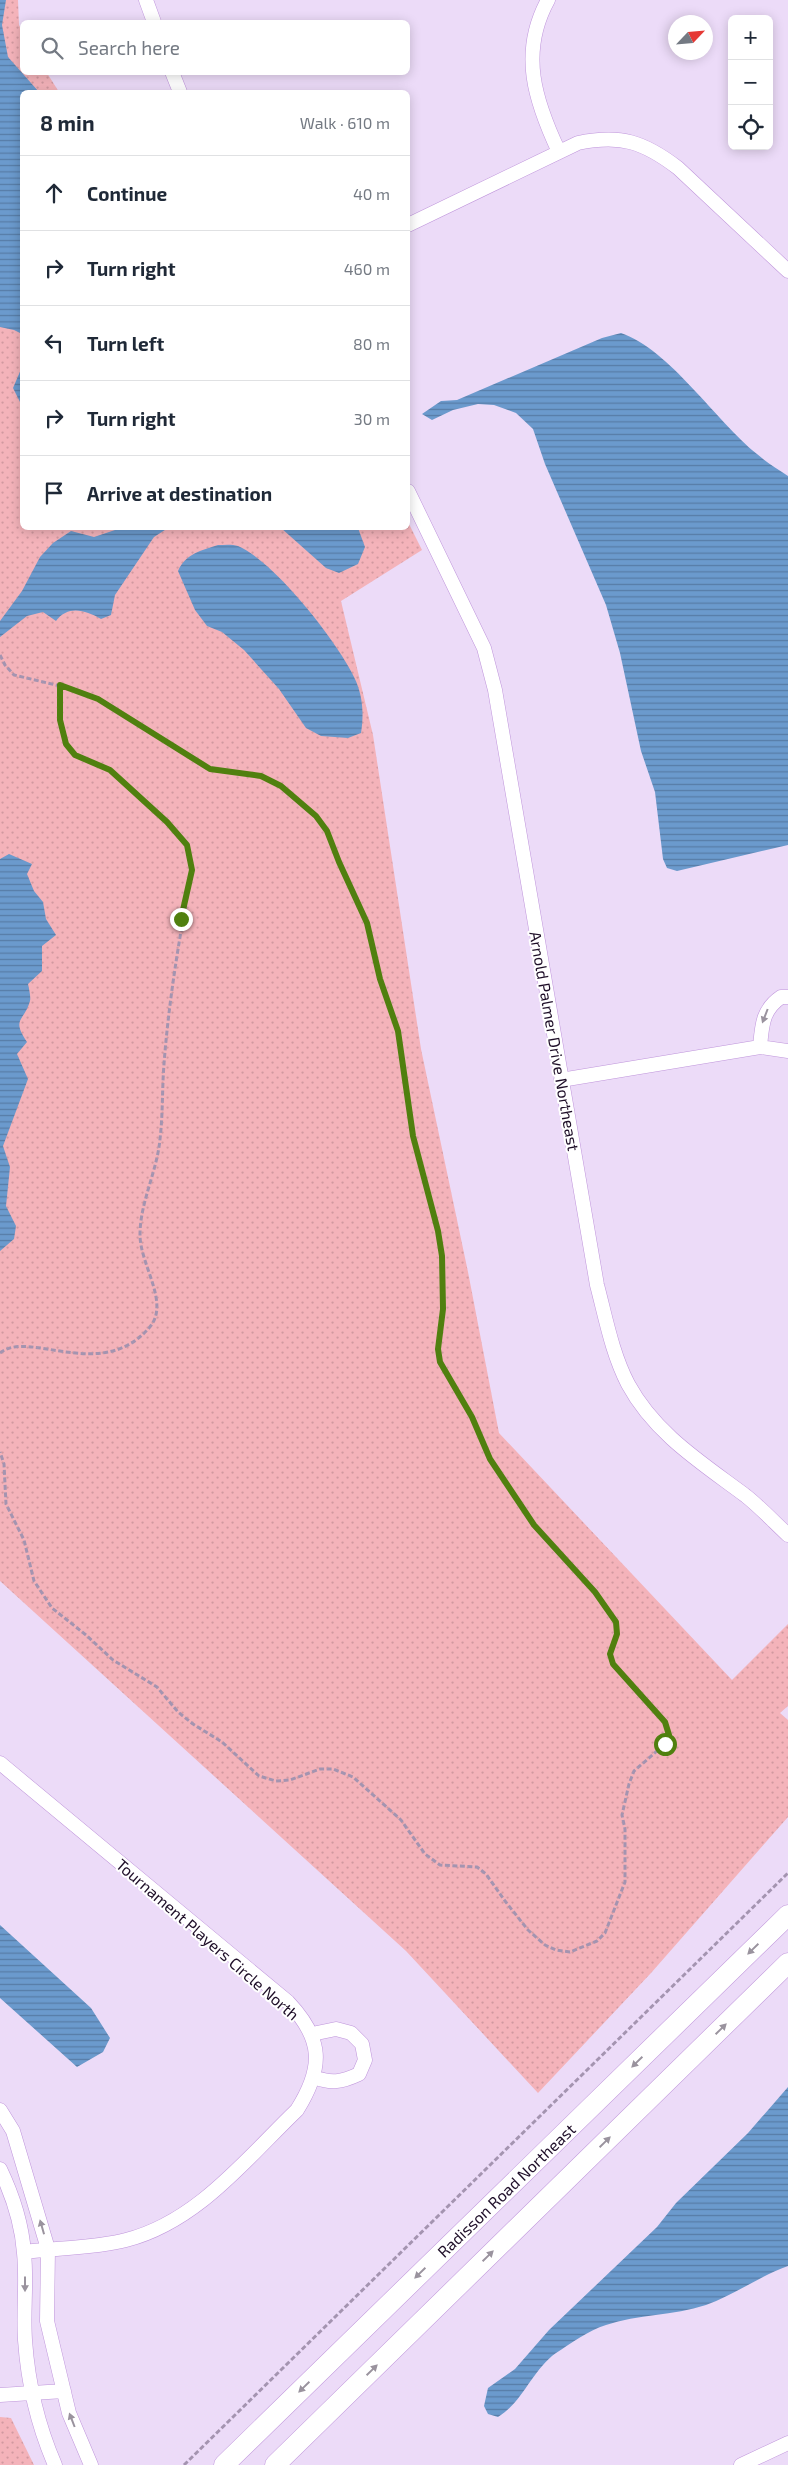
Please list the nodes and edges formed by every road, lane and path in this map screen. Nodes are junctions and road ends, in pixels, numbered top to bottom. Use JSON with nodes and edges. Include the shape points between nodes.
{"nodes":[{"id":1,"x":146,"y":0,"type":"edge"},
{"id":2,"x":548,"y":0,"type":"edge"},
{"id":3,"x":153,"y":20,"type":"edge"},
{"id":4,"x":173,"y":75,"type":"edge"},
{"id":5,"x":179,"y":90,"type":"edge"},
{"id":6,"x":559,"y":152,"type":"junction"},
{"id":7,"x":410,"y":224,"type":"edge"},
{"id":8,"x":788,"y":271,"type":"edge"},
{"id":9,"x":410,"y":495,"type":"edge"},
{"id":10,"x":0,"y":655,"type":"edge"},
{"id":11,"x":60,"y":685,"type":"junction"},
{"id":12,"x":788,"y":998,"type":"edge"},
{"id":13,"x":760,"y":1047,"type":"junction"},
{"id":14,"x":788,"y":1051,"type":"edge"},
{"id":15,"x":561,"y":1080,"type":"junction"},
{"id":16,"x":0,"y":1354,"type":"edge"},
{"id":17,"x":0,"y":1452,"type":"edge"},
{"id":18,"x":788,"y":1535,"type":"edge"},
{"id":19,"x":0,"y":1763,"type":"edge"},
{"id":20,"x":788,"y":1873,"type":"edge"},
{"id":21,"x":788,"y":1915,"type":"edge"},
{"id":22,"x":788,"y":1963,"type":"edge"},
{"id":23,"x":312,"y":2034,"type":"junction"},
{"id":24,"x":314,"y":2077,"type":"junction"},
{"id":25,"x":0,"y":2110,"type":"edge"},
{"id":26,"x":0,"y":2169,"type":"edge"},
{"id":27,"x":48,"y":2249,"type":"junction"},
{"id":28,"x":24,"y":2252,"type":"junction"},
{"id":29,"x":64,"y":2391,"type":"junction"},
{"id":30,"x":32,"y":2394,"type":"junction"},
{"id":31,"x":0,"y":2395,"type":"edge"},
{"id":32,"x":788,"y":2443,"type":"edge"},
{"id":33,"x":55,"y":2465,"type":"edge"},
{"id":34,"x":92,"y":2465,"type":"edge"},
{"id":35,"x":184,"y":2465,"type":"edge"},
{"id":36,"x":224,"y":2465,"type":"edge"},
{"id":37,"x":275,"y":2465,"type":"edge"},
{"id":38,"x":741,"y":2465,"type":"edge"}],
"edges":[{"from":1,"to":3,"type":"street"},
{"from":2,"to":6,"type":"street","via":[[533,38],[532,66],[536,97]]},
{"from":4,"to":5,"type":"street"},
{"from":6,"to":7,"type":"street"},
{"from":6,"to":8,"type":"street","via":[[578,143],[618,139],[637,143],[659,154]]},
{"from":9,"to":15,"type":"street","name":"Arnold Palmer Drive Northeast","via":[[484,648],[493,681]]},
{"from":10,"to":11,"type":"path","via":[[14,674]]},
{"from":11,"to":16,"type":"path","via":[[60,720],[66,744],[75,755],[110,770],[154,809],[187,845],[191,857],[192,870],[176,957],[164,1064],[160,1140],[140,1235],[143,1256],[158,1302],[157,1315],[150,1328],[118,1350],[80,1355],[17,1348]]},
{"from":11,"to":17,"type":"path","via":[[98,699],[210,769],[261,776],[281,786],[316,816],[327,831],[345,877],[362,907],[383,991],[398,1031],[413,1136],[438,1231],[443,1309],[438,1349],[440,1362],[472,1417],[490,1459],[534,1525],[595,1592],[616,1622],[617,1634],[610,1654],[613,1664],[665,1722],[669,1735],[665,1744],[634,1772],[629,1784],[622,1815],[625,1882],[605,1932],[598,1941],[570,1952],[544,1944],[516,1916],[486,1874],[477,1867],[440,1865],[425,1854],[400,1820],[353,1777],[332,1769],[320,1769],[276,1781],[259,1776],[222,1742],[192,1724],[157,1686],[114,1660],[52,1608],[43,1596],[34,1582],[24,1540],[6,1504],[4,1464]]},
{"from":12,"to":13,"type":"street","one_way":true,"via":[[781,997],[767,1009],[762,1019]]},
{"from":13,"to":14,"type":"street"},
{"from":13,"to":15,"type":"street"},
{"from":15,"to":18,"type":"street","name":"Arnold Palmer Drive Northeast","via":[[597,1285],[615,1356],[629,1385],[657,1425],[693,1458],[748,1497]]},
{"from":19,"to":23,"type":"street","name":"Tournament Players Circle North","via":[[288,2002]]},
{"from":20,"to":35,"type":"path"},
{"from":21,"to":36,"type":"main road","name":"Radisson Road Northeast","one_way":true},
{"from":37,"to":22,"type":"main road","one_way":true},
{"from":23,"to":24,"type":"street","name":"Tournament Players Circle North","via":[[316,2061]]},
{"from":23,"to":24,"type":"street","via":[[336,2029],[352,2033],[362,2044],[365,2060],[359,2074],[343,2082],[325,2082]]},
{"from":24,"to":27,"type":"street","name":"Tournament Players Circle North","via":[[297,2110],[197,2207],[151,2232],[125,2240]]},
{"from":27,"to":25,"type":"street","one_way":true,"via":[[13,2131]]},
{"from":26,"to":28,"type":"street","via":[[10,2190]]},
{"from":27,"to":28,"type":"street","name":"Tournament Players Circle North"},
{"from":27,"to":29,"type":"street","via":[[47,2321]]},
{"from":28,"to":30,"type":"street","one_way":true,"via":[[25,2341]]},
{"from":29,"to":30,"type":"street"},
{"from":34,"to":29,"type":"street","one_way":true,"via":[[69,2413]]},
{"from":30,"to":31,"type":"street"},
{"from":30,"to":33,"type":"street","via":[[40,2427]]},
{"from":32,"to":38,"type":"street"}]}
